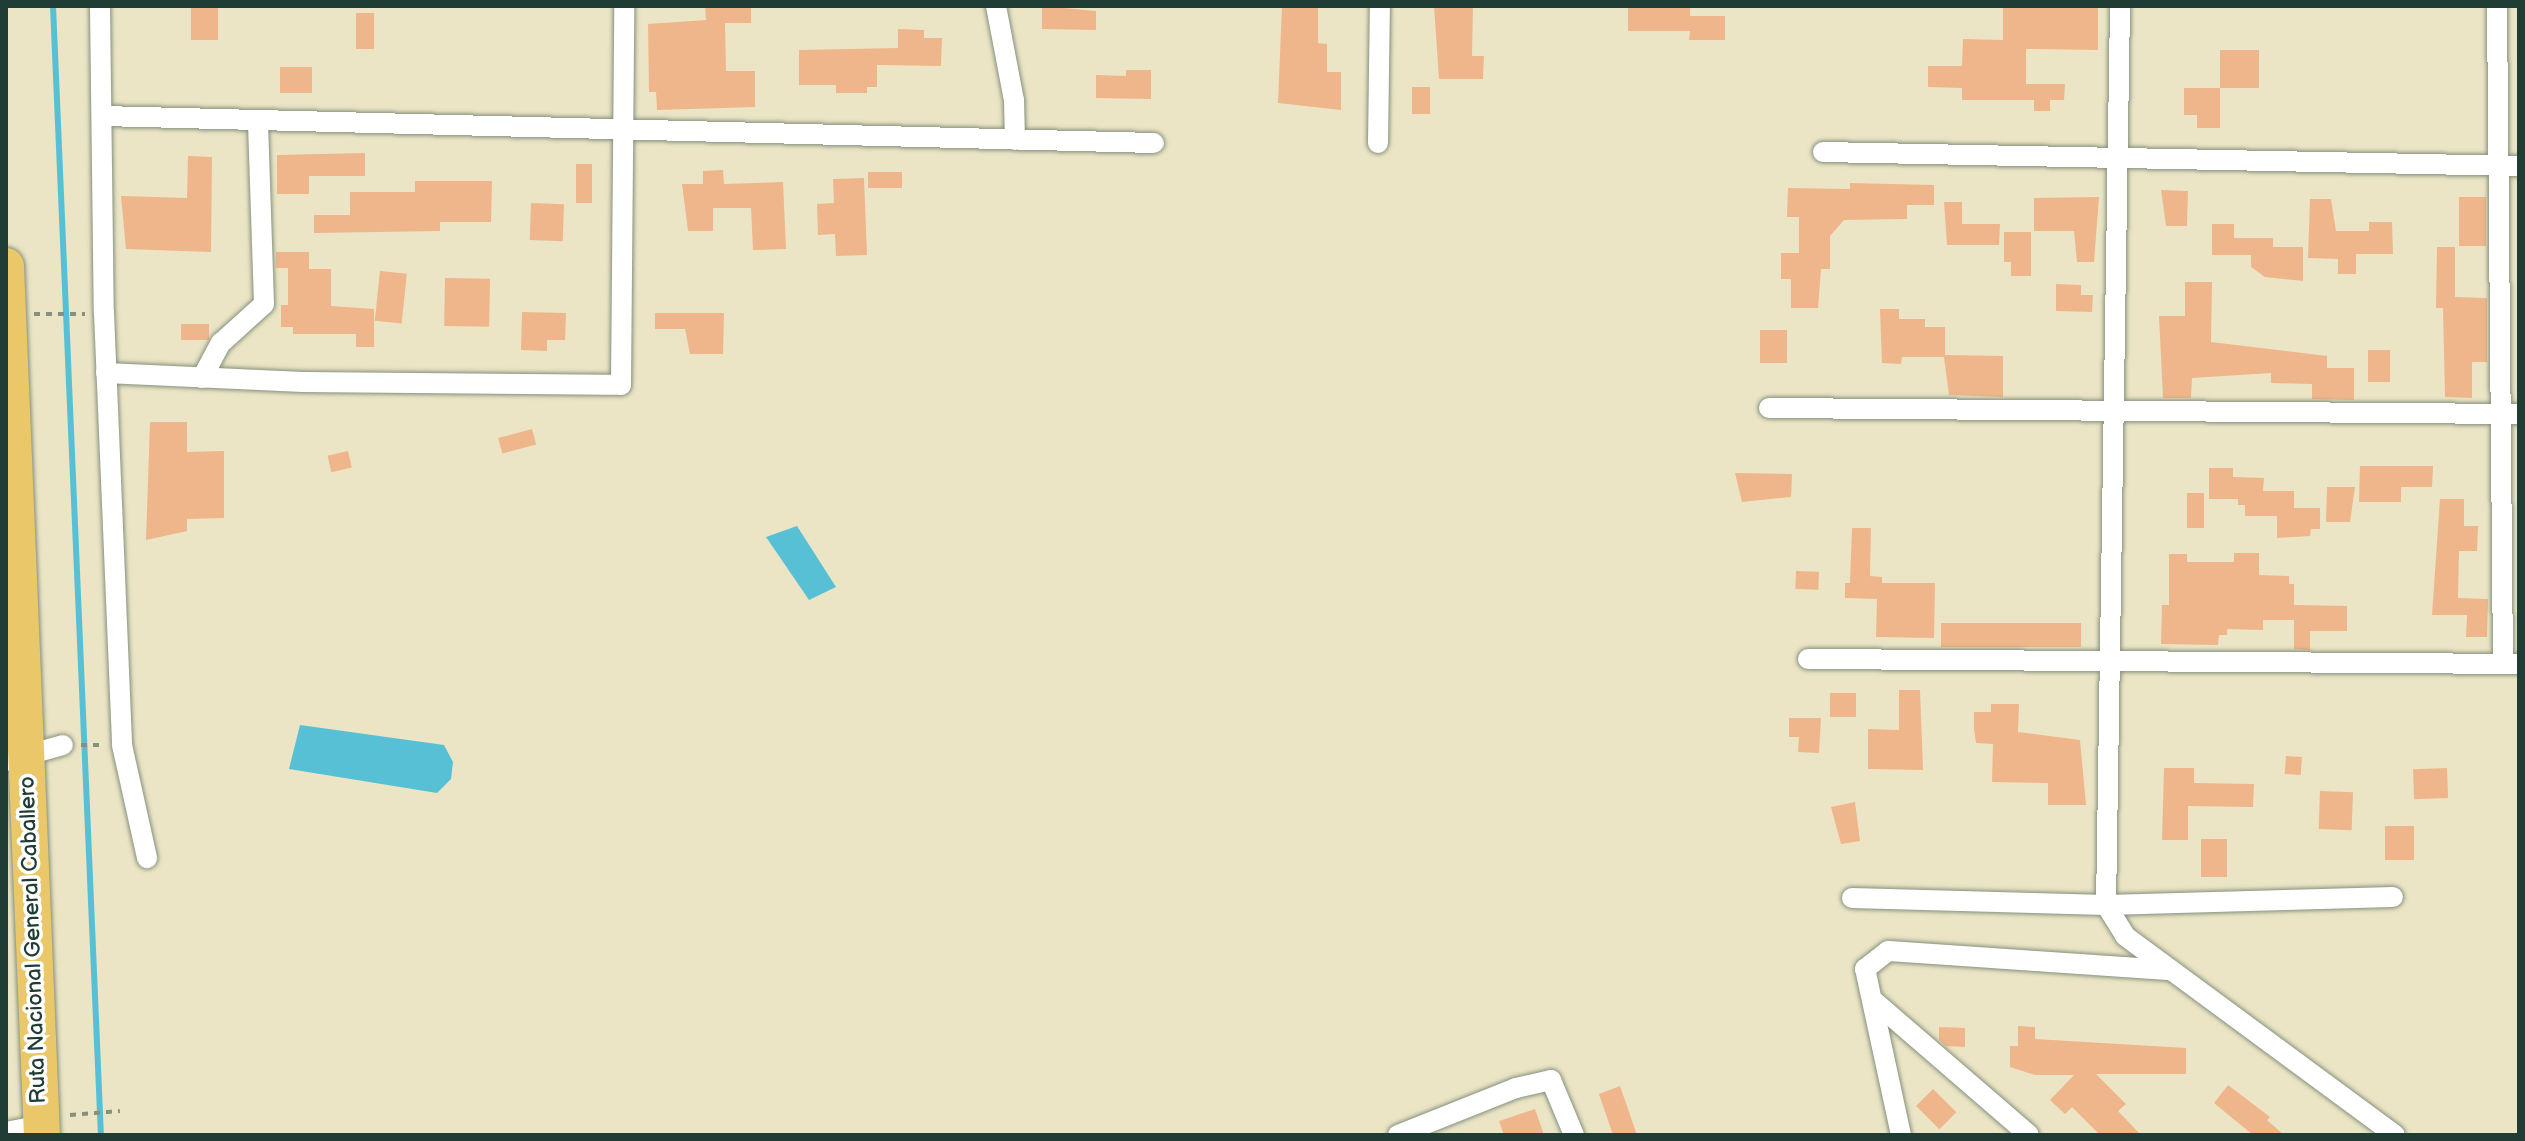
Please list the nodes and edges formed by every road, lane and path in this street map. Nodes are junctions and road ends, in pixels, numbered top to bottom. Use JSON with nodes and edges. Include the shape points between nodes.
{"nodes":[{"id":1,"x":100,"y":6,"type":"edge"},
{"id":2,"x":624,"y":6,"type":"edge"},
{"id":3,"x":996,"y":6,"type":"edge"},
{"id":4,"x":1380,"y":6,"type":"edge"},
{"id":5,"x":2120,"y":6,"type":"edge"},
{"id":6,"x":2497,"y":6,"type":"edge"},
{"id":7,"x":102,"y":116,"type":"junction"},
{"id":8,"x":258,"y":120,"type":"junction"},
{"id":9,"x":624,"y":127,"type":"junction"},
{"id":10,"x":1015,"y":140,"type":"junction"},
{"id":11,"x":1154,"y":143,"type":"dead end"},
{"id":12,"x":1378,"y":143,"type":"dead end"},
{"id":13,"x":1823,"y":152,"type":"dead end"},
{"id":14,"x":2116,"y":158,"type":"junction"},
{"id":15,"x":2496,"y":165,"type":"junction"},
{"id":16,"x":2519,"y":166,"type":"edge"},
{"id":17,"x":6,"y":266,"type":"edge"},
{"id":18,"x":7,"y":307,"type":"edge"},
{"id":19,"x":86,"y":314,"type":"dead end"},
{"id":20,"x":44,"y":316,"type":"dead end"},
{"id":21,"x":106,"y":373,"type":"junction"},
{"id":22,"x":202,"y":378,"type":"junction"},
{"id":23,"x":2115,"y":407,"type":"junction"},
{"id":24,"x":1769,"y":408,"type":"dead end"},
{"id":25,"x":2512,"y":414,"type":"edge"},
{"id":26,"x":1808,"y":659,"type":"dead end"},
{"id":27,"x":2111,"y":661,"type":"junction"},
{"id":28,"x":2511,"y":664,"type":"edge"},
{"id":29,"x":63,"y":745,"type":"dead end"},
{"id":30,"x":100,"y":745,"type":"dead end"},
{"id":31,"x":122,"y":745,"type":"junction"},
{"id":32,"x":16,"y":759,"type":"edge"},
{"id":33,"x":147,"y":858,"type":"dead end"},
{"id":34,"x":2393,"y":897,"type":"dead end"},
{"id":35,"x":1852,"y":898,"type":"dead end"},
{"id":36,"x":2106,"y":905,"type":"junction"},
{"id":37,"x":2168,"y":970,"type":"junction"},
{"id":38,"x":1875,"y":1002,"type":"junction"},
{"id":39,"x":120,"y":1111,"type":"dead end"},
{"id":40,"x":76,"y":1113,"type":"dead end"},
{"id":41,"x":42,"y":1130,"type":"edge"},
{"id":42,"x":6,"y":1132,"type":"edge"},
{"id":43,"x":1398,"y":1135,"type":"edge"},
{"id":44,"x":1574,"y":1135,"type":"edge"},
{"id":45,"x":1901,"y":1135,"type":"edge"},
{"id":46,"x":2029,"y":1135,"type":"edge"},
{"id":47,"x":2395,"y":1135,"type":"edge"}],
"edges":[{"from":1,"to":7,"type":"street"},
{"from":2,"to":9,"type":"street"},
{"from":3,"to":10,"type":"street","via":[[1014,100]]},
{"from":4,"to":12,"type":"street"},
{"from":5,"to":14,"type":"street"},
{"from":6,"to":15,"type":"street"},
{"from":7,"to":8,"type":"street"},
{"from":7,"to":21,"type":"street"},
{"from":8,"to":9,"type":"street"},
{"from":8,"to":22,"type":"street","via":[[264,304],[221,343]]},
{"from":9,"to":10,"type":"street"},
{"from":9,"to":22,"type":"street","via":[[621,385]]},
{"from":10,"to":11,"type":"street"},
{"from":13,"to":14,"type":"street"},
{"from":14,"to":15,"type":"street"},
{"from":14,"to":23,"type":"street"},
{"from":15,"to":16,"type":"street"},
{"from":15,"to":25,"type":"street"},
{"from":17,"to":18,"type":"highway","name":"Ruta Nacional General Caballero"},
{"from":18,"to":32,"type":"highway","name":"Ruta Nacional General Caballero"},
{"from":19,"to":20,"type":"path"},
{"from":21,"to":22,"type":"street"},
{"from":21,"to":31,"type":"street"},
{"from":23,"to":24,"type":"street"},
{"from":23,"to":25,"type":"street"},
{"from":23,"to":27,"type":"street"},
{"from":25,"to":28,"type":"street"},
{"from":26,"to":27,"type":"street"},
{"from":27,"to":28,"type":"street"},
{"from":27,"to":36,"type":"street"},
{"from":29,"to":32,"type":"street"},
{"from":30,"to":31,"type":"street"},
{"from":31,"to":33,"type":"street"},
{"from":32,"to":41,"type":"highway","name":"Ruta Nacional General Caballero"},
{"from":34,"to":36,"type":"street"},
{"from":35,"to":36,"type":"street"},
{"from":36,"to":37,"type":"street","via":[[2125,936]]},
{"from":37,"to":38,"type":"street","via":[[1888,951],[1865,969]]},
{"from":37,"to":47,"type":"street"},
{"from":38,"to":45,"type":"street"},
{"from":38,"to":46,"type":"street"},
{"from":39,"to":40,"type":"path"},
{"from":41,"to":42,"type":"street"},
{"from":43,"to":44,"type":"street","via":[[1516,1088],[1551,1080]]}]}
